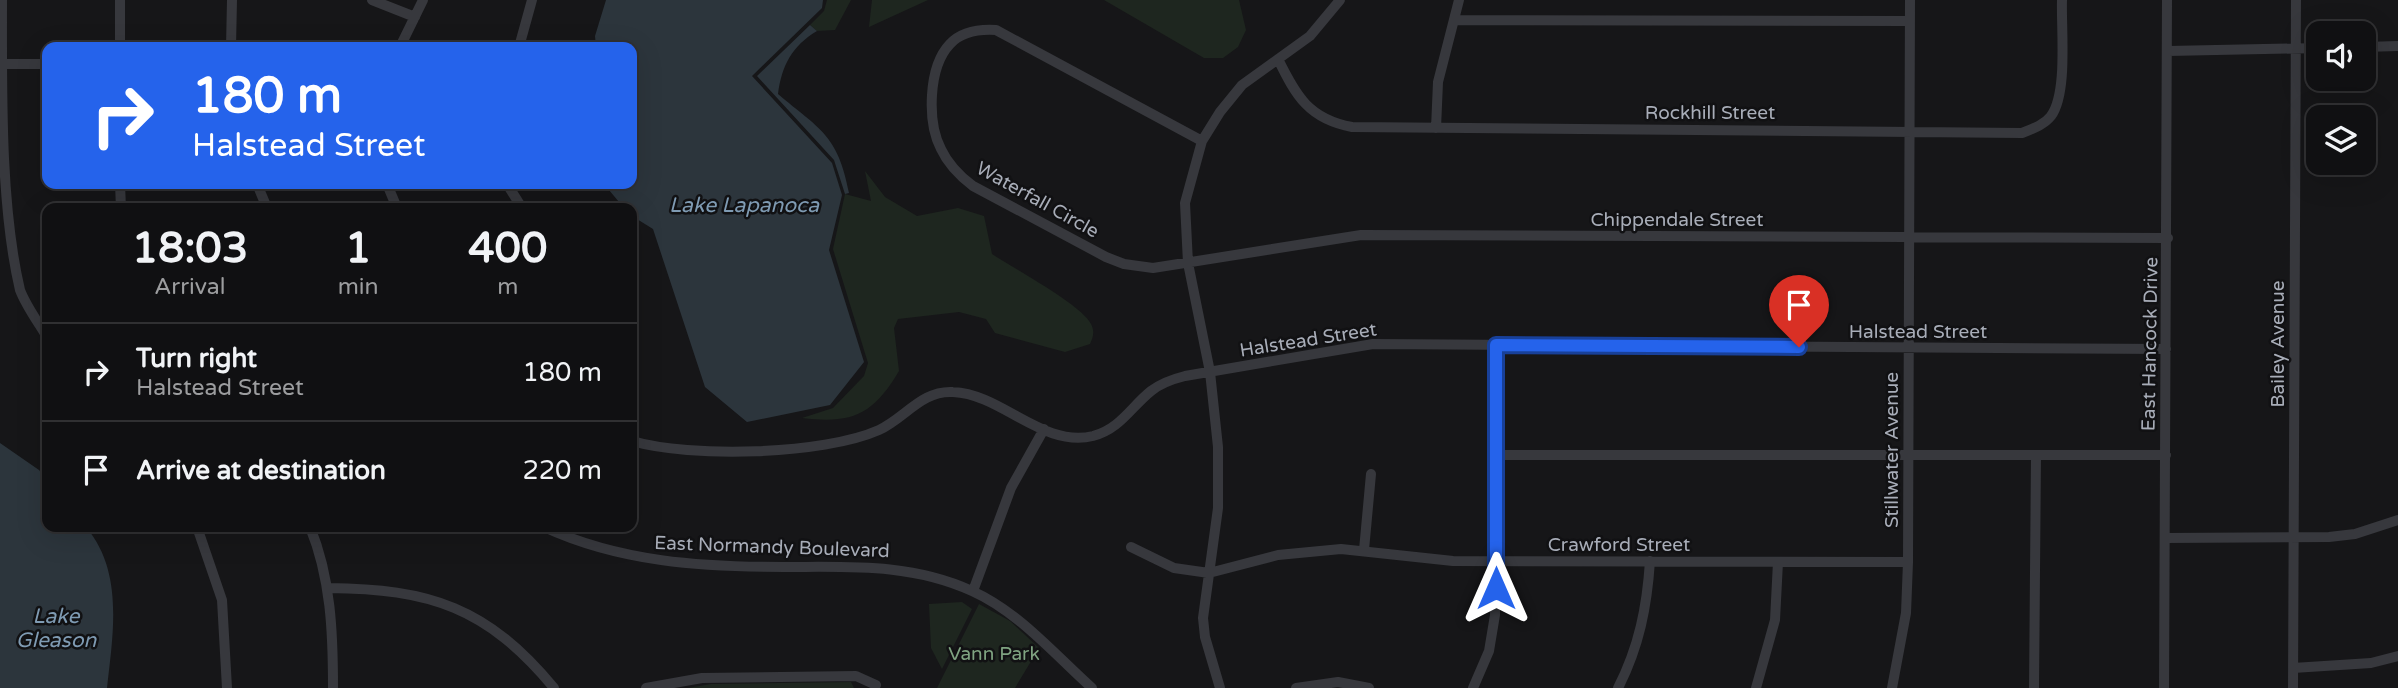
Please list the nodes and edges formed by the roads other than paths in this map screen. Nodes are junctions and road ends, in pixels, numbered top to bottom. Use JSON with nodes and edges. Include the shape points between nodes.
{"nodes":[{"id":1,"x":2,"y":0,"type":"edge"},
{"id":2,"x":120,"y":0,"type":"edge"},
{"id":3,"x":232,"y":0,"type":"edge"},
{"id":4,"x":372,"y":0,"type":"edge"},
{"id":5,"x":424,"y":0,"type":"edge"},
{"id":6,"x":532,"y":0,"type":"edge"},
{"id":7,"x":1340,"y":0,"type":"edge"},
{"id":8,"x":1459,"y":0,"type":"edge"},
{"id":9,"x":1910,"y":0,"type":"edge"},
{"id":10,"x":2062,"y":0,"type":"edge"},
{"id":11,"x":2167,"y":0,"type":"edge"},
{"id":12,"x":2296,"y":0,"type":"edge"},
{"id":13,"x":415,"y":17,"type":"junction"},
{"id":14,"x":1454,"y":20,"type":"junction"},
{"id":15,"x":1910,"y":21,"type":"junction"},
{"id":16,"x":120,"y":42,"type":"edge"},
{"id":17,"x":231,"y":42,"type":"edge"},
{"id":18,"x":402,"y":42,"type":"edge"},
{"id":19,"x":520,"y":42,"type":"edge"},
{"id":20,"x":2398,"y":46,"type":"edge"},
{"id":21,"x":2376,"y":47,"type":"edge"},
{"id":22,"x":2296,"y":48,"type":"junction"},
{"id":23,"x":2306,"y":48,"type":"edge"},
{"id":24,"x":2168,"y":51,"type":"junction"},
{"id":25,"x":1278,"y":59,"type":"junction"},
{"id":26,"x":1,"y":64,"type":"edge"},
{"id":27,"x":42,"y":64,"type":"edge"},
{"id":28,"x":1436,"y":128,"type":"junction"},
{"id":29,"x":1909,"y":131,"type":"junction"},
{"id":30,"x":1202,"y":141,"type":"junction"},
{"id":31,"x":1908,"y":238,"type":"junction"},
{"id":32,"x":2168,"y":238,"type":"junction"},
{"id":33,"x":1188,"y":263,"type":"junction"},
{"id":34,"x":42,"y":328,"type":"edge"},
{"id":35,"x":1496,"y":345,"type":"junction"},
{"id":36,"x":1909,"y":348,"type":"junction"},
{"id":37,"x":2166,"y":349,"type":"junction"},
{"id":38,"x":1210,"y":372,"type":"junction"},
{"id":39,"x":1044,"y":429,"type":"junction"},
{"id":40,"x":637,"y":442,"type":"edge"},
{"id":41,"x":1496,"y":455,"type":"junction"},
{"id":42,"x":1908,"y":455,"type":"junction"},
{"id":43,"x":2036,"y":455,"type":"junction"},
{"id":44,"x":2166,"y":455,"type":"junction"},
{"id":45,"x":1371,"y":474,"type":"dead end"},
{"id":46,"x":2398,"y":520,"type":"edge"},
{"id":47,"x":199,"y":532,"type":"edge"},
{"id":48,"x":311,"y":532,"type":"edge"},
{"id":49,"x":555,"y":532,"type":"edge"},
{"id":50,"x":2165,"y":538,"type":"junction"},
{"id":51,"x":2293,"y":538,"type":"junction"},
{"id":52,"x":1131,"y":547,"type":"dead end"},
{"id":53,"x":1364,"y":550,"type":"junction"},
{"id":54,"x":1496,"y":561,"type":"junction"},
{"id":55,"x":1650,"y":561,"type":"junction"},
{"id":56,"x":1778,"y":562,"type":"junction"},
{"id":57,"x":1908,"y":562,"type":"junction"},
{"id":58,"x":1209,"y":573,"type":"junction"},
{"id":59,"x":328,"y":589,"type":"junction"},
{"id":60,"x":973,"y":591,"type":"junction"},
{"id":61,"x":2398,"y":656,"type":"edge"},
{"id":62,"x":2292,"y":668,"type":"junction"},
{"id":63,"x":876,"y":685,"type":"dead end"},
{"id":64,"x":1090,"y":687,"type":"edge"},
{"id":65,"x":227,"y":688,"type":"edge"},
{"id":66,"x":333,"y":688,"type":"edge"},
{"id":67,"x":554,"y":688,"type":"edge"},
{"id":68,"x":646,"y":688,"type":"edge"},
{"id":69,"x":1220,"y":688,"type":"edge"},
{"id":70,"x":1296,"y":688,"type":"edge"},
{"id":71,"x":1369,"y":688,"type":"edge"},
{"id":72,"x":1473,"y":688,"type":"edge"},
{"id":73,"x":1618,"y":688,"type":"edge"},
{"id":74,"x":1756,"y":688,"type":"edge"},
{"id":75,"x":1892,"y":688,"type":"edge"},
{"id":76,"x":2035,"y":688,"type":"edge"},
{"id":77,"x":2164,"y":688,"type":"edge"},
{"id":78,"x":2292,"y":688,"type":"edge"}],
"edges":[{"from":1,"to":26,"type":"street"},
{"from":2,"to":16,"type":"street"},
{"from":3,"to":17,"type":"street"},
{"from":4,"to":13,"type":"street"},
{"from":5,"to":13,"type":"street"},
{"from":6,"to":19,"type":"street"},
{"from":7,"to":25,"type":"street","via":[[1310,36]]},
{"from":8,"to":14,"type":"street"},
{"from":9,"to":15,"type":"street","name":"Stillwater Avenue"},
{"from":10,"to":29,"type":"street","name":"Rockhill Street","via":[[2060,95],[2051,116],[2022,132]]},
{"from":11,"to":24,"type":"street","name":"East Hancock Drive"},
{"from":12,"to":22,"type":"street","name":"Bailey Avenue"},
{"from":13,"to":18,"type":"street"},
{"from":14,"to":15,"type":"street"},
{"from":14,"to":28,"type":"street","via":[[1438,82]]},
{"from":15,"to":29,"type":"street","name":"Stillwater Avenue"},
{"from":20,"to":21,"type":"street"},
{"from":22,"to":23,"type":"street"},
{"from":22,"to":24,"type":"street"},
{"from":22,"to":51,"type":"street","name":"Bailey Avenue"},
{"from":24,"to":32,"type":"street","name":"East Hancock Drive"},
{"from":25,"to":28,"type":"street","name":"Rockhill Street","via":[[1308,108],[1333,124]]},
{"from":25,"to":30,"type":"street","via":[[1242,85]]},
{"from":26,"to":27,"type":"street"},
{"from":26,"to":34,"type":"street","via":[[6,239],[21,292]]},
{"from":28,"to":29,"type":"street","name":"Rockhill Street"},
{"from":29,"to":31,"type":"street","name":"Stillwater Avenue"},
{"from":30,"to":33,"type":"street","via":[[1185,202]]},
{"from":30,"to":33,"type":"street","name":"Waterfall Circle","via":[[996,30],[978,29],[957,37],[942,56],[935,78],[934,128],[941,149],[973,186],[1124,264],[1153,268]]},
{"from":31,"to":32,"type":"street","name":"Chippendale Street"},
{"from":31,"to":33,"type":"street","name":"Chippendale Street","via":[[1361,235]]},
{"from":31,"to":36,"type":"street","name":"Stillwater Avenue"},
{"from":32,"to":37,"type":"street","name":"East Hancock Drive"},
{"from":33,"to":38,"type":"street"},
{"from":35,"to":36,"type":"street","name":"Halstead Street"},
{"from":35,"to":38,"type":"street","name":"Halstead Street","via":[[1373,344]]},
{"from":35,"to":41,"type":"street"},
{"from":36,"to":37,"type":"street","name":"Halstead Street"},
{"from":36,"to":42,"type":"street","name":"Stillwater Avenue"},
{"from":37,"to":44,"type":"street","name":"East Hancock Drive"},
{"from":38,"to":39,"type":"street","name":"Halstead Street","via":[[1166,382],[1149,392],[1116,426],[1093,436],[1069,437]]},
{"from":38,"to":58,"type":"street","via":[[1218,447],[1218,508]]},
{"from":39,"to":40,"type":"street","name":"Halstead Street","via":[[973,396],[953,392],[935,393],[881,429],[845,441],[736,453]]},
{"from":39,"to":60,"type":"street","via":[[1011,488]]},
{"from":41,"to":42,"type":"street"},
{"from":41,"to":54,"type":"street"},
{"from":42,"to":43,"type":"street"},
{"from":42,"to":57,"type":"street","name":"Stillwater Avenue"},
{"from":43,"to":44,"type":"street"},
{"from":43,"to":76,"type":"street"},
{"from":44,"to":50,"type":"street","name":"East Hancock Drive"},
{"from":45,"to":53,"type":"street"},
{"from":46,"to":51,"type":"street","via":[[2355,534]]},
{"from":47,"to":65,"type":"street","via":[[222,600]]},
{"from":48,"to":59,"type":"street"},
{"from":49,"to":60,"type":"street","name":"East Normandy Boulevard","via":[[628,556],[690,564],[907,569]]},
{"from":50,"to":51,"type":"street"},
{"from":50,"to":77,"type":"street","name":"East Hancock Drive"},
{"from":51,"to":62,"type":"street","name":"Bailey Avenue"},
{"from":52,"to":58,"type":"street","via":[[1174,568]]},
{"from":53,"to":54,"type":"street","name":"Crawford Street","via":[[1428,559]]},
{"from":53,"to":58,"type":"street","name":"Crawford Street","via":[[1278,555]]},
{"from":54,"to":55,"type":"street","name":"Crawford Street"},
{"from":54,"to":72,"type":"street","via":[[1489,651]]},
{"from":55,"to":56,"type":"street","name":"Crawford Street"},
{"from":55,"to":73,"type":"street","via":[[1647,606]]},
{"from":56,"to":57,"type":"street","name":"Crawford Street"},
{"from":56,"to":74,"type":"street","via":[[1775,620]]},
{"from":57,"to":75,"type":"street","name":"Stillwater Avenue","via":[[1906,613]]},
{"from":58,"to":69,"type":"street","via":[[1203,603],[1205,637]]},
{"from":59,"to":66,"type":"street"},
{"from":59,"to":67,"type":"street","via":[[404,592],[449,605],[491,627]]},
{"from":60,"to":64,"type":"street","name":"East Normandy Boulevard","via":[[1020,623]]},
{"from":61,"to":62,"type":"street","via":[[2371,663]]},
{"from":62,"to":78,"type":"street","name":"Bailey Avenue"},
{"from":63,"to":68,"type":"street","via":[[856,676],[702,678]]},
{"from":70,"to":71,"type":"street","via":[[1338,682]]}]}
